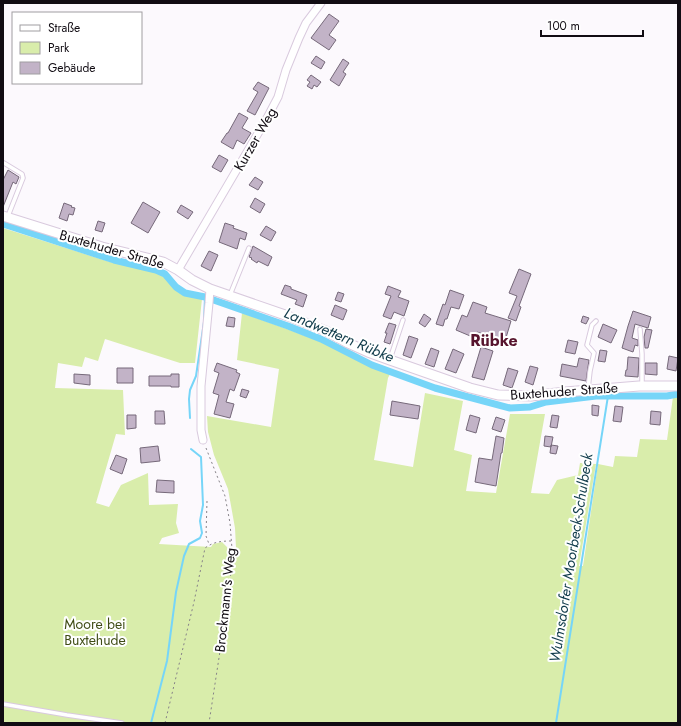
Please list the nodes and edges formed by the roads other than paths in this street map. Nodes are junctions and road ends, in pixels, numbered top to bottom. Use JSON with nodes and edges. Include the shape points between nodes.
{"nodes":[{"id":1,"x":321,"y":3,"type":"edge"},
{"id":2,"x":4,"y":163,"type":"edge"},
{"id":3,"x":5,"y":216,"type":"edge"},
{"id":4,"x":249,"y":248,"type":"dead end"},
{"id":5,"x":178,"y":270,"type":"junction"},
{"id":6,"x":210,"y":292,"type":"junction"},
{"id":7,"x":230,"y":296,"type":"junction"},
{"id":8,"x":403,"y":320,"type":"dead end"},
{"id":9,"x":596,"y":321,"type":"dead end"},
{"id":10,"x":640,"y":329,"type":"dead end"},
{"id":11,"x":390,"y":360,"type":"junction"},
{"id":12,"x":642,"y":386,"type":"junction"},
{"id":13,"x":678,"y":386,"type":"edge"},
{"id":14,"x":588,"y":390,"type":"junction"},
{"id":15,"x":203,"y":440,"type":"road end"},
{"id":16,"x":3,"y":704,"type":"edge"},
{"id":17,"x":122,"y":723,"type":"edge"}],
"edges":[{"from":1,"to":5,"type":"street","name":"Kurzer Weg","via":[[306,23],[299,38],[268,118]]},
{"from":2,"to":3,"type":"lane","via":[[22,174],[23,178]]},
{"from":3,"to":5,"type":"street","name":"Buxtehuder Straße","via":[[102,247],[163,262]]},
{"from":4,"to":7,"type":"lane"},
{"from":5,"to":6,"type":"street","name":"Buxtehuder Straße"},
{"from":6,"to":7,"type":"street","name":"Buxtehuder Straße"},
{"from":6,"to":15,"type":"street","via":[[201,386]]},
{"from":7,"to":11,"type":"street","name":"Buxtehuder Straße","via":[[326,331]]},
{"from":8,"to":11,"type":"lane"},
{"from":9,"to":14,"type":"lane","via":[[592,324],[587,345],[594,353]]},
{"from":10,"to":12,"type":"lane"},
{"from":11,"to":14,"type":"street","name":"Buxtehuder Straße","via":[[498,395],[531,396]]},
{"from":12,"to":13,"type":"street","name":"Buxtehuder Straße"},
{"from":12,"to":14,"type":"street","name":"Buxtehuder Straße"},
{"from":16,"to":17,"type":"lane"}]}
